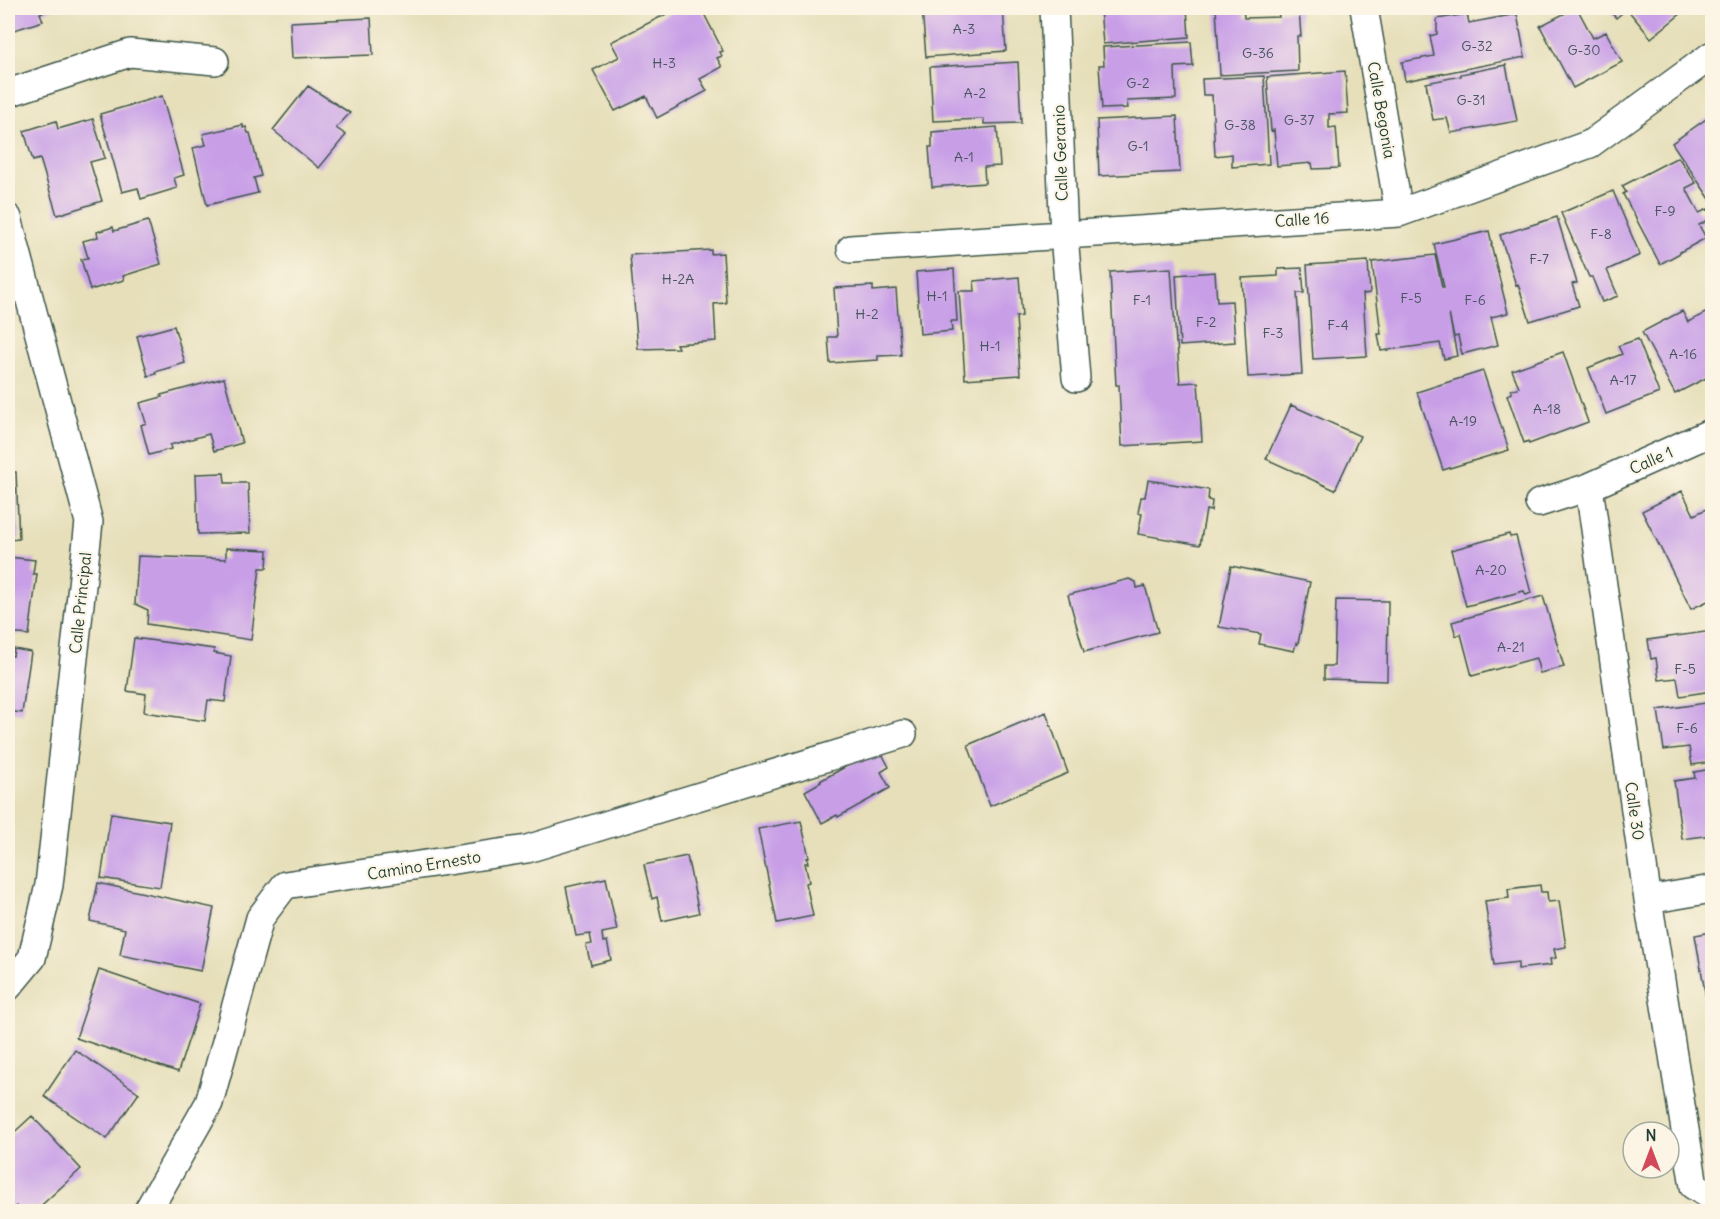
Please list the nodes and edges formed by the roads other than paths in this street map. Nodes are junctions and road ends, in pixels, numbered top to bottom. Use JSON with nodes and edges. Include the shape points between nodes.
{"nodes":[{"id":1,"x":1054,"y":8,"type":"edge"},
{"id":2,"x":1364,"y":8,"type":"edge"},
{"id":3,"x":1713,"y":55,"type":"edge"},
{"id":4,"x":215,"y":61,"type":"dead end"},
{"id":5,"x":8,"y":93,"type":"edge"},
{"id":6,"x":1400,"y":213,"type":"junction"},
{"id":7,"x":8,"y":218,"type":"edge"},
{"id":8,"x":1064,"y":235,"type":"junction"},
{"id":9,"x":851,"y":249,"type":"dead end"},
{"id":10,"x":1076,"y":378,"type":"dead end"},
{"id":11,"x":1713,"y":432,"type":"edge"},
{"id":12,"x":1589,"y":487,"type":"junction"},
{"id":13,"x":1539,"y":503,"type":"dead end"},
{"id":14,"x":903,"y":734,"type":"dead end"},
{"id":15,"x":1713,"y":889,"type":"edge"},
{"id":16,"x":1648,"y":900,"type":"junction"},
{"id":17,"x":8,"y":987,"type":"edge"},
{"id":18,"x":1713,"y":1197,"type":"edge"},
{"id":19,"x":147,"y":1212,"type":"edge"}],
"edges":[{"from":1,"to":8,"type":"street","name":"Calle Geranio"},
{"from":2,"to":6,"type":"street","name":"Calle Begonia"},
{"from":3,"to":6,"type":"street","name":"Calle 16","via":[[1590,144]]},
{"from":4,"to":5,"type":"street","via":[[130,53]]},
{"from":6,"to":8,"type":"street","name":"Calle 16"},
{"from":7,"to":17,"type":"street","name":"Calle Principal","via":[[89,522],[49,885],[32,958]]},
{"from":8,"to":9,"type":"street","name":"Calle 16"},
{"from":8,"to":10,"type":"street","name":"Calle Geranio"},
{"from":11,"to":12,"type":"street","name":"Calle 1"},
{"from":12,"to":13,"type":"street","name":"Calle 1"},
{"from":12,"to":16,"type":"street","name":"Calle 30"},
{"from":14,"to":19,"type":"street","name":"Camino Ernesto","via":[[527,849],[285,885],[260,918],[209,1103]]},
{"from":15,"to":16,"type":"street"},
{"from":16,"to":18,"type":"street","name":"Calle 30","via":[[1694,1186]]}]}
